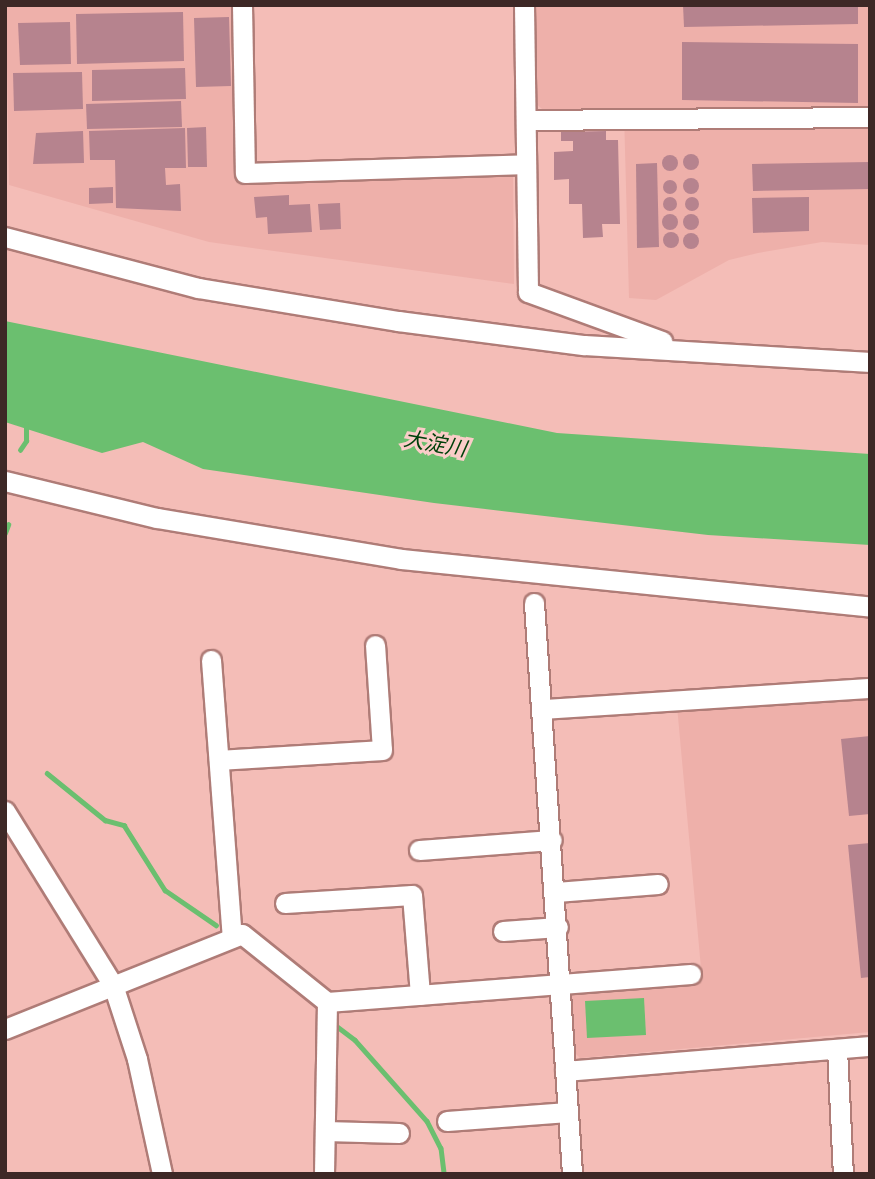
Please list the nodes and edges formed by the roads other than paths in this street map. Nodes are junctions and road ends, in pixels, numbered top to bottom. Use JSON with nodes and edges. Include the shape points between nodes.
{"nodes":[{"id":1,"x":242,"y":5,"type":"edge"},
{"id":2,"x":524,"y":5,"type":"edge"},
{"id":3,"x":870,"y":117,"type":"edge"},
{"id":4,"x":526,"y":120,"type":"junction"},
{"id":5,"x":526,"y":164,"type":"junction"},
{"id":6,"x":5,"y":237,"type":"edge"},
{"id":7,"x":870,"y":351,"type":"edge"},
{"id":8,"x":870,"y":362,"type":"edge"},
{"id":9,"x":5,"y":481,"type":"edge"},
{"id":10,"x":534,"y":603,"type":"dead end"},
{"id":11,"x":870,"y":607,"type":"edge"},
{"id":12,"x":375,"y":645,"type":"dead end"},
{"id":13,"x":211,"y":660,"type":"dead end"},
{"id":14,"x":870,"y":688,"type":"edge"},
{"id":15,"x":544,"y":709,"type":"junction"},
{"id":16,"x":219,"y":760,"type":"junction"},
{"id":17,"x":5,"y":811,"type":"edge"},
{"id":18,"x":552,"y":840,"type":"junction"},
{"id":19,"x":419,"y":850,"type":"dead end"},
{"id":20,"x":658,"y":884,"type":"dead end"},
{"id":21,"x":556,"y":892,"type":"junction"},
{"id":22,"x":285,"y":903,"type":"dead end"},
{"id":23,"x":558,"y":927,"type":"junction"},
{"id":24,"x":503,"y":931,"type":"dead end"},
{"id":25,"x":232,"y":937,"type":"junction"},
{"id":26,"x":691,"y":974,"type":"dead end"},
{"id":27,"x":562,"y":984,"type":"junction"},
{"id":28,"x":113,"y":985,"type":"junction"},
{"id":29,"x":421,"y":995,"type":"junction"},
{"id":30,"x":327,"y":1002,"type":"junction"},
{"id":31,"x":5,"y":1029,"type":"edge"},
{"id":32,"x":870,"y":1046,"type":"edge"},
{"id":33,"x":836,"y":1049,"type":"junction"},
{"id":34,"x":565,"y":1071,"type":"junction"},
{"id":35,"x":568,"y":1112,"type":"junction"},
{"id":36,"x":447,"y":1121,"type":"dead end"},
{"id":37,"x":325,"y":1131,"type":"junction"},
{"id":38,"x":399,"y":1133,"type":"dead end"},
{"id":39,"x":162,"y":1174,"type":"edge"},
{"id":40,"x":324,"y":1174,"type":"edge"},
{"id":41,"x":572,"y":1174,"type":"edge"},
{"id":42,"x":843,"y":1174,"type":"edge"}],
"edges":[{"from":1,"to":5,"type":"street","via":[[245,173]]},
{"from":2,"to":4,"type":"street"},
{"from":3,"to":4,"type":"street"},
{"from":4,"to":5,"type":"street"},
{"from":5,"to":7,"type":"street","via":[[528,292],[652,341]]},
{"from":6,"to":8,"type":"street","via":[[198,288],[398,321],[584,345]]},
{"from":9,"to":11,"type":"street","via":[[157,517],[401,559]]},
{"from":10,"to":15,"type":"street"},
{"from":12,"to":16,"type":"street","via":[[382,750]]},
{"from":13,"to":16,"type":"street"},
{"from":14,"to":15,"type":"street"},
{"from":15,"to":18,"type":"street"},
{"from":16,"to":25,"type":"street"},
{"from":17,"to":28,"type":"street"},
{"from":18,"to":19,"type":"street"},
{"from":18,"to":21,"type":"street"},
{"from":20,"to":21,"type":"street"},
{"from":21,"to":23,"type":"street"},
{"from":22,"to":29,"type":"street","via":[[412,895]]},
{"from":23,"to":24,"type":"street"},
{"from":23,"to":27,"type":"street"},
{"from":25,"to":28,"type":"street"},
{"from":25,"to":30,"type":"street","via":[[242,934]]},
{"from":26,"to":27,"type":"street"},
{"from":27,"to":29,"type":"street"},
{"from":27,"to":34,"type":"street"},
{"from":28,"to":31,"type":"street"},
{"from":28,"to":39,"type":"street","via":[[137,1059]]},
{"from":29,"to":30,"type":"street"},
{"from":30,"to":37,"type":"street"},
{"from":32,"to":33,"type":"street"},
{"from":33,"to":34,"type":"street"},
{"from":33,"to":42,"type":"street"},
{"from":34,"to":35,"type":"street"},
{"from":35,"to":36,"type":"street"},
{"from":35,"to":41,"type":"street"},
{"from":37,"to":38,"type":"street"},
{"from":37,"to":40,"type":"street"}]}
